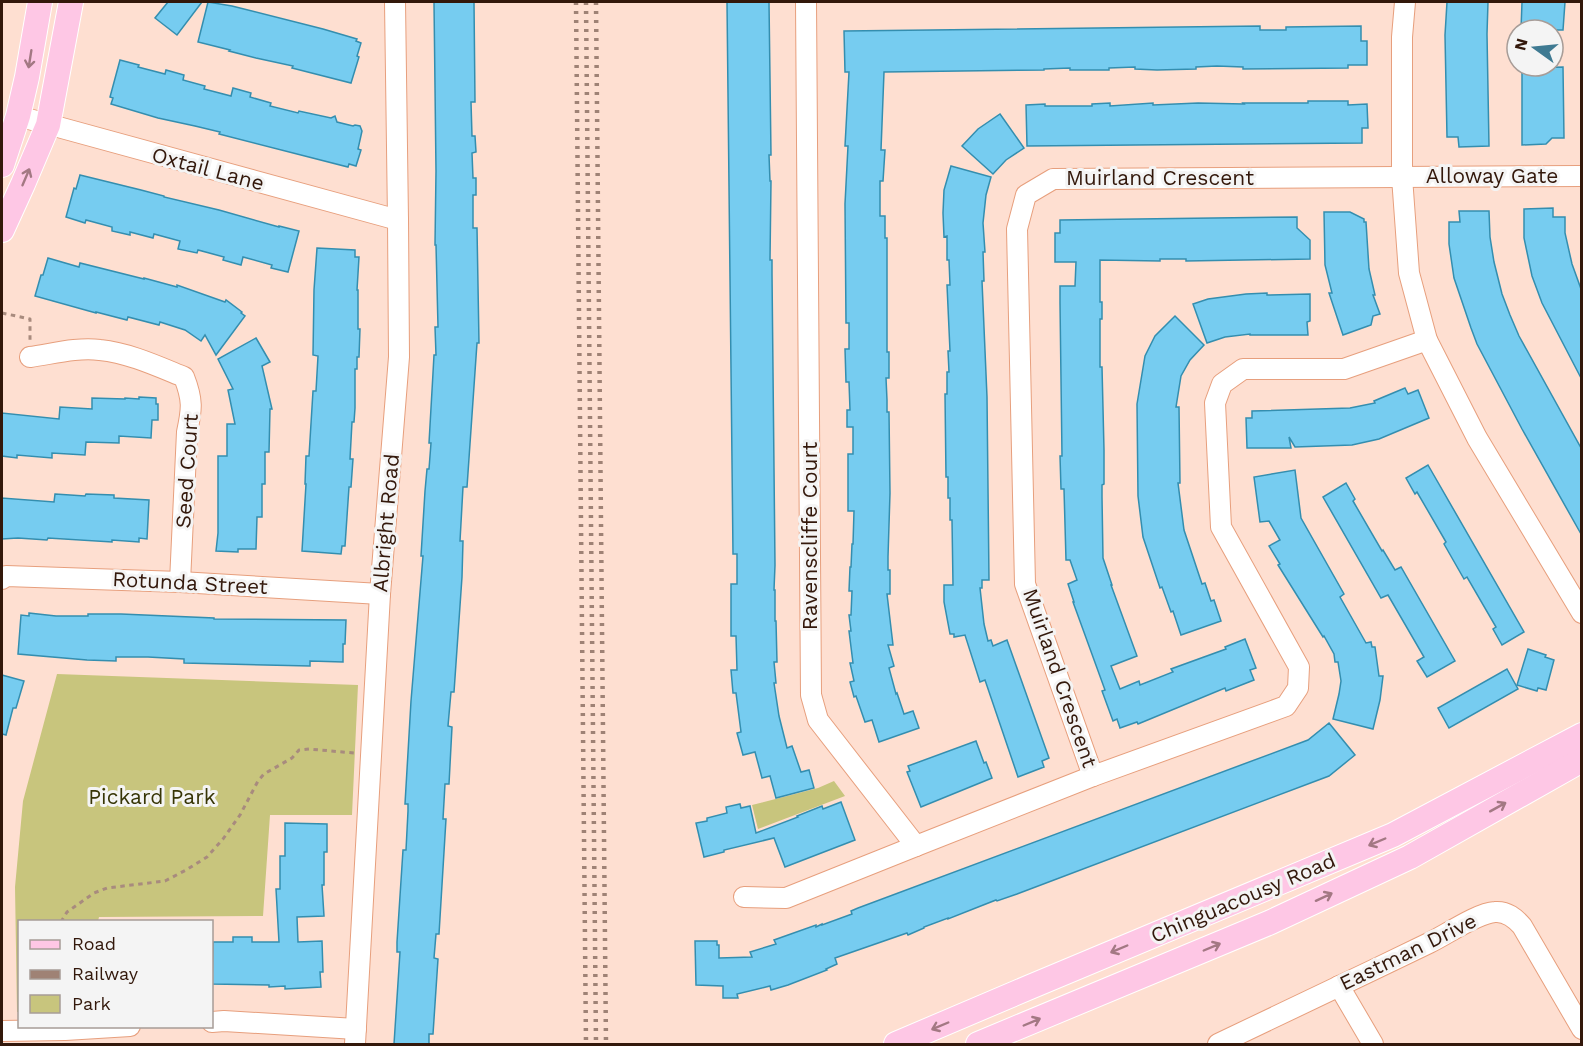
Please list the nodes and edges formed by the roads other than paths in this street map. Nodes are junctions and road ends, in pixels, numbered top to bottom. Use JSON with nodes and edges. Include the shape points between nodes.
{"nodes":[{"id":1,"x":40,"y":2,"type":"edge"},
{"id":2,"x":71,"y":2,"type":"edge"},
{"id":3,"x":394,"y":2,"type":"edge"},
{"id":4,"x":806,"y":2,"type":"edge"},
{"id":5,"x":1405,"y":2,"type":"edge"},
{"id":6,"x":18,"y":116,"type":"junction"},
{"id":7,"x":48,"y":125,"type":"junction"},
{"id":8,"x":2,"y":165,"type":"edge"},
{"id":9,"x":1581,"y":176,"type":"edge"},
{"id":10,"x":1402,"y":177,"type":"junction"},
{"id":11,"x":398,"y":220,"type":"junction"},
{"id":12,"x":2,"y":230,"type":"edge"},
{"id":13,"x":1428,"y":340,"type":"junction"},
{"id":14,"x":30,"y":357,"type":"road end"},
{"id":15,"x":2,"y":579,"type":"edge"},
{"id":16,"x":180,"y":582,"type":"junction"},
{"id":17,"x":380,"y":594,"type":"junction"},
{"id":18,"x":1581,"y":613,"type":"edge"},
{"id":19,"x":1581,"y":735,"type":"edge"},
{"id":20,"x":1581,"y":760,"type":"edge"},
{"id":21,"x":1093,"y":776,"type":"junction"},
{"id":22,"x":916,"y":846,"type":"junction"},
{"id":23,"x":744,"y":897,"type":"dead end"},
{"id":24,"x":1339,"y":986,"type":"junction"},
{"id":25,"x":213,"y":1022,"type":"edge"},
{"id":26,"x":98,"y":1028,"type":"edge"},
{"id":27,"x":1581,"y":1029,"type":"edge"},
{"id":28,"x":2,"y":1031,"type":"edge"},
{"id":29,"x":356,"y":1037,"type":"edge"},
{"id":30,"x":897,"y":1044,"type":"edge"},
{"id":31,"x":978,"y":1044,"type":"edge"},
{"id":32,"x":1218,"y":1044,"type":"edge"},
{"id":33,"x":1372,"y":1044,"type":"edge"}],
"edges":[{"from":1,"to":6,"type":"main road","one_way":true},
{"from":2,"to":7,"type":"main road"},
{"from":3,"to":11,"type":"street","name":"Albright Road"},
{"from":4,"to":22,"type":"street","name":"Ravenscliffe Court","via":[[811,695],[818,720]]},
{"from":5,"to":10,"type":"street"},
{"from":6,"to":7,"type":"street","name":"Oxtail Lane"},
{"from":6,"to":8,"type":"main road"},
{"from":7,"to":11,"type":"street","name":"Oxtail Lane"},
{"from":12,"to":7,"type":"main road","one_way":true},
{"from":9,"to":10,"type":"street","name":"Alloway Gate"},
{"from":10,"to":13,"type":"street","via":[[1409,273]]},
{"from":10,"to":21,"type":"street","name":"Muirland Crescent","via":[[1053,179],[1026,195],[1017,229],[1025,584]]},
{"from":11,"to":17,"type":"street","name":"Albright Road","via":[[399,357]]},
{"from":13,"to":18,"type":"street","via":[[1477,438]]},
{"from":13,"to":21,"type":"street","name":"Muirland Crescent","via":[[1344,369],[1243,369],[1222,384],[1215,404],[1221,527],[1299,667],[1298,688],[1286,706]]},
{"from":14,"to":16,"type":"street","name":"Seed Court","via":[[100,350],[144,360],[184,377],[192,411],[187,432]]},
{"from":15,"to":16,"type":"street","name":"Rotunda Street","via":[[6,576]]},
{"from":16,"to":17,"type":"street","name":"Rotunda Street"},
{"from":17,"to":29,"type":"street","name":"Albright Road"},
{"from":19,"to":30,"type":"main road","name":"Chinguacousy Road","one_way":true,"via":[[1393,835]]},
{"from":31,"to":20,"type":"main road","name":"Chinguacousy Road","one_way":true,"via":[[1271,922],[1399,862]]},
{"from":21,"to":22,"type":"street"},
{"from":22,"to":23,"type":"street","via":[[786,898]]},
{"from":24,"to":27,"type":"street","name":"Eastman Drive","via":[[1479,917],[1501,912],[1513,916],[1522,926]]},
{"from":24,"to":32,"type":"street","name":"Eastman Drive"},
{"from":24,"to":33,"type":"street"},
{"from":25,"to":29,"type":"street"},
{"from":26,"to":28,"type":"street"}]}
